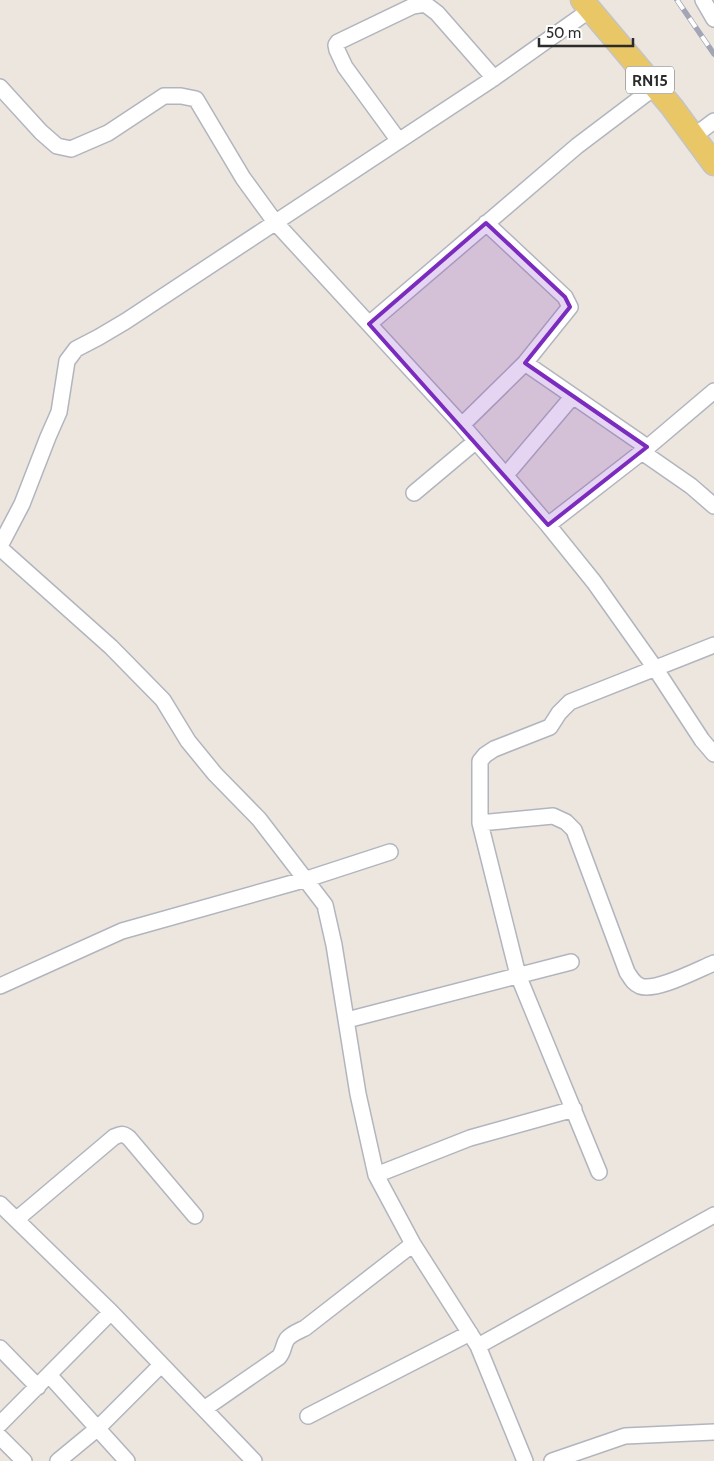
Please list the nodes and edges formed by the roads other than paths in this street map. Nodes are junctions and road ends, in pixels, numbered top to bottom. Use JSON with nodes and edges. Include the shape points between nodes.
{"nodes":[{"id":1,"x":703,"y":0,"type":"edge"},
{"id":2,"x":586,"y":5,"type":"edge"},
{"id":3,"x":714,"y":19,"type":"edge"},
{"id":4,"x":494,"y":78,"type":"junction"},
{"id":5,"x":0,"y":87,"type":"edge"},
{"id":6,"x":655,"y":87,"type":"junction"},
{"id":7,"x":714,"y":121,"type":"edge"},
{"id":8,"x":694,"y":136,"type":"junction"},
{"id":9,"x":399,"y":141,"type":"junction"},
{"id":10,"x":714,"y":164,"type":"edge"},
{"id":11,"x":275,"y":222,"type":"junction"},
{"id":12,"x":486,"y":223,"type":"junction"},
{"id":13,"x":369,"y":324,"type":"junction"},
{"id":14,"x":525,"y":363,"type":"junction"},
{"id":15,"x":714,"y":390,"type":"edge"},
{"id":16,"x":573,"y":396,"type":"junction"},
{"id":17,"x":462,"y":425,"type":"junction"},
{"id":18,"x":476,"y":441,"type":"junction"},
{"id":19,"x":645,"y":449,"type":"junction"},
{"id":20,"x":506,"y":475,"type":"junction"},
{"id":21,"x":414,"y":493,"type":"dead end"},
{"id":22,"x":714,"y":506,"type":"edge"},
{"id":23,"x":548,"y":524,"type":"junction"},
{"id":24,"x":0,"y":547,"type":"edge"},
{"id":25,"x":714,"y":645,"type":"edge"},
{"id":26,"x":654,"y":668,"type":"junction"},
{"id":27,"x":714,"y":754,"type":"edge"},
{"id":28,"x":480,"y":823,"type":"junction"},
{"id":29,"x":390,"y":852,"type":"dead end"},
{"id":30,"x":307,"y":879,"type":"junction"},
{"id":31,"x":571,"y":962,"type":"dead end"},
{"id":32,"x":714,"y":963,"type":"edge"},
{"id":33,"x":518,"y":975,"type":"junction"},
{"id":34,"x":0,"y":986,"type":"edge"},
{"id":35,"x":347,"y":1020,"type":"junction"},
{"id":36,"x":574,"y":1109,"type":"junction"},
{"id":37,"x":599,"y":1172,"type":"dead end"},
{"id":38,"x":376,"y":1175,"type":"junction"},
{"id":39,"x":0,"y":1204,"type":"edge"},
{"id":40,"x":714,"y":1215,"type":"edge"},
{"id":41,"x":195,"y":1216,"type":"dead end"},
{"id":42,"x":16,"y":1220,"type":"junction"},
{"id":43,"x":412,"y":1244,"type":"junction"},
{"id":44,"x":111,"y":1312,"type":"junction"},
{"id":45,"x":474,"y":1340,"type":"junction"},
{"id":46,"x":0,"y":1348,"type":"edge"},
{"id":47,"x":161,"y":1365,"type":"junction"},
{"id":48,"x":50,"y":1376,"type":"junction"},
{"id":49,"x":38,"y":1387,"type":"junction"},
{"id":50,"x":204,"y":1409,"type":"junction"},
{"id":51,"x":308,"y":1416,"type":"dead end"},
{"id":52,"x":0,"y":1424,"type":"edge"},
{"id":53,"x":98,"y":1428,"type":"junction"},
{"id":54,"x":714,"y":1432,"type":"edge"},
{"id":55,"x":0,"y":1436,"type":"edge"},
{"id":56,"x":24,"y":1461,"type":"edge"},
{"id":57,"x":58,"y":1461,"type":"edge"},
{"id":58,"x":127,"y":1461,"type":"edge"},
{"id":59,"x":254,"y":1461,"type":"edge"},
{"id":60,"x":525,"y":1461,"type":"edge"},
{"id":61,"x":552,"y":1461,"type":"edge"}],
"edges":[{"from":1,"to":3,"type":"street"},
{"from":2,"to":4,"type":"street"},
{"from":2,"to":6,"type":"main road","number":"RN15"},
{"from":4,"to":9,"type":"street"},
{"from":4,"to":9,"type":"street","via":[[437,13],[425,4],[413,6],[338,42],[337,50],[345,67]]},
{"from":5,"to":11,"type":"street","via":[[57,146],[71,149],[108,133],[164,96],[196,99]]},
{"from":6,"to":8,"type":"main road","number":"RN15"},
{"from":6,"to":12,"type":"street","via":[[577,146]]},
{"from":7,"to":8,"type":"street"},
{"from":8,"to":10,"type":"main road","number":"RN15"},
{"from":9,"to":11,"type":"street"},
{"from":11,"to":13,"type":"street"},
{"from":11,"to":24,"type":"street","via":[[126,321],[76,349],[67,361],[59,412],[22,504]]},
{"from":12,"to":13,"type":"street"},
{"from":12,"to":14,"type":"street","via":[[565,297],[570,307]]},
{"from":13,"to":17,"type":"street"},
{"from":14,"to":16,"type":"street"},
{"from":14,"to":17,"type":"street"},
{"from":15,"to":19,"type":"street"},
{"from":16,"to":19,"type":"street"},
{"from":16,"to":20,"type":"street"},
{"from":17,"to":18,"type":"street"},
{"from":18,"to":20,"type":"street"},
{"from":18,"to":21,"type":"street"},
{"from":19,"to":22,"type":"street"},
{"from":19,"to":23,"type":"street"},
{"from":20,"to":23,"type":"street"},
{"from":23,"to":26,"type":"street","via":[[594,582]]},
{"from":24,"to":30,"type":"street","via":[[163,700],[188,741],[259,819]]},
{"from":25,"to":26,"type":"street"},
{"from":26,"to":27,"type":"street"},
{"from":26,"to":28,"type":"street","via":[[570,702],[550,727],[485,755],[480,761]]},
{"from":28,"to":32,"type":"street","via":[[553,816],[574,830],[627,972],[642,987],[656,987]]},
{"from":28,"to":33,"type":"street"},
{"from":29,"to":30,"type":"street"},
{"from":30,"to":34,"type":"street","via":[[122,931]]},
{"from":30,"to":35,"type":"street","via":[[325,905]]},
{"from":31,"to":33,"type":"street"},
{"from":33,"to":35,"type":"street"},
{"from":33,"to":36,"type":"street"},
{"from":35,"to":38,"type":"street","via":[[358,1094]]},
{"from":36,"to":37,"type":"street"},
{"from":36,"to":38,"type":"street","via":[[470,1138]]},
{"from":38,"to":43,"type":"street"},
{"from":39,"to":42,"type":"street"},
{"from":40,"to":45,"type":"street"},
{"from":41,"to":42,"type":"street","via":[[129,1138],[121,1134],[114,1136]]},
{"from":42,"to":44,"type":"street"},
{"from":43,"to":45,"type":"street"},
{"from":43,"to":50,"type":"street","via":[[305,1328],[291,1335],[279,1357]]},
{"from":44,"to":47,"type":"street"},
{"from":44,"to":48,"type":"street"},
{"from":45,"to":51,"type":"street"},
{"from":45,"to":60,"type":"street"},
{"from":46,"to":49,"type":"street"},
{"from":47,"to":50,"type":"street"},
{"from":47,"to":53,"type":"street"},
{"from":48,"to":49,"type":"street"},
{"from":48,"to":53,"type":"street"},
{"from":49,"to":52,"type":"street"},
{"from":50,"to":59,"type":"street"},
{"from":53,"to":57,"type":"street"},
{"from":53,"to":58,"type":"street"},
{"from":54,"to":61,"type":"street","via":[[625,1436]]},
{"from":55,"to":56,"type":"street"}]}
